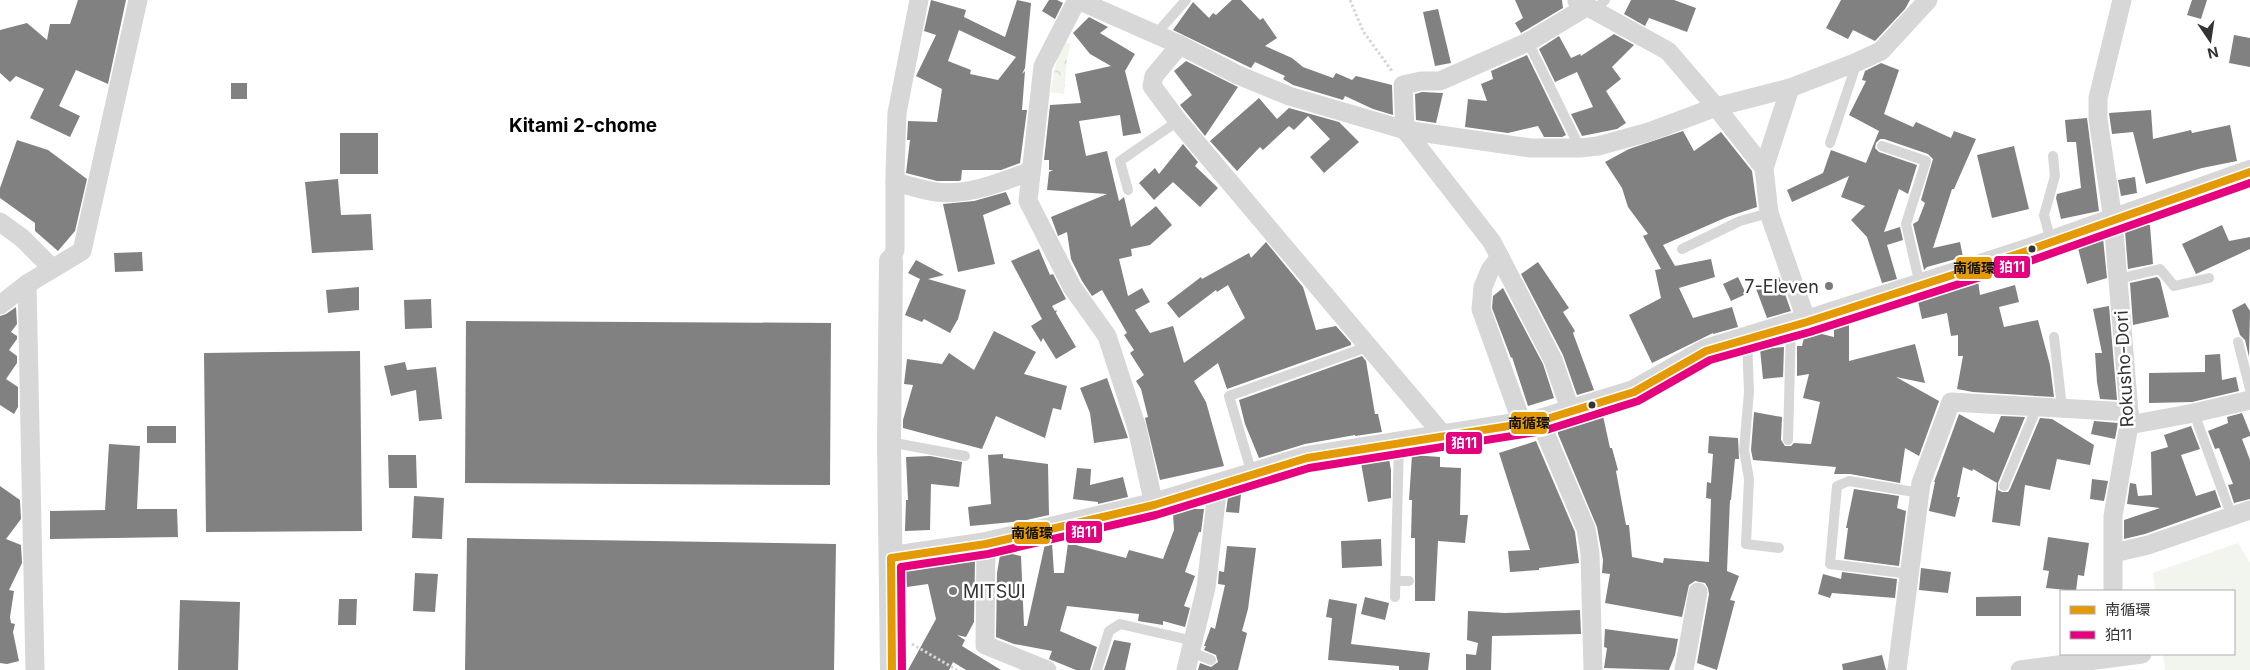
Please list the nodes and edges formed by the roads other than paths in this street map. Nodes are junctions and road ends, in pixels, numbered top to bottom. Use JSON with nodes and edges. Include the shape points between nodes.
{"nodes":[{"id":1,"x":138,"y":0,"type":"edge"},
{"id":2,"x":919,"y":0,"type":"edge"},
{"id":3,"x":1078,"y":0,"type":"edge"},
{"id":4,"x":1186,"y":0,"type":"edge"},
{"id":5,"x":1928,"y":0,"type":"edge"},
{"id":6,"x":2122,"y":0,"type":"edge"},
{"id":7,"x":1590,"y":4,"type":"edge"},
{"id":8,"x":1156,"y":34,"type":"junction"},
{"id":9,"x":1528,"y":42,"type":"junction"},
{"id":10,"x":1180,"y":45,"type":"junction"},
{"id":11,"x":1857,"y":62,"type":"junction"},
{"id":12,"x":1790,"y":88,"type":"junction"},
{"id":13,"x":1716,"y":107,"type":"junction"},
{"id":14,"x":1178,"y":121,"type":"junction"},
{"id":15,"x":1404,"y":130,"type":"junction"},
{"id":16,"x":1830,"y":143,"type":"dead end"},
{"id":17,"x":1882,"y":146,"type":"dead end"},
{"id":18,"x":1580,"y":148,"type":"junction"},
{"id":19,"x":2053,"y":156,"type":"dead end"},
{"id":20,"x":1764,"y":168,"type":"junction"},
{"id":21,"x":1031,"y":171,"type":"junction"},
{"id":22,"x":2250,"y":172,"type":"edge"},
{"id":23,"x":894,"y":182,"type":"junction"},
{"id":24,"x":1128,"y":190,"type":"dead end"},
{"id":25,"x":1769,"y":213,"type":"junction"},
{"id":26,"x":2113,"y":220,"type":"junction"},
{"id":27,"x":0,"y":222,"type":"edge"},
{"id":28,"x":2051,"y":242,"type":"junction"},
{"id":29,"x":1682,"y":249,"type":"dead end"},
{"id":30,"x":1500,"y":257,"type":"junction"},
{"id":31,"x":891,"y":261,"type":"joint"},
{"id":32,"x":52,"y":268,"type":"junction"},
{"id":33,"x":2209,"y":278,"type":"dead end"},
{"id":34,"x":2118,"y":279,"type":"junction"},
{"id":35,"x":27,"y":284,"type":"junction"},
{"id":36,"x":1920,"y":286,"type":"junction"},
{"id":37,"x":0,"y":305,"type":"edge"},
{"id":38,"x":1799,"y":324,"type":"junction"},
{"id":39,"x":2054,"y":336,"type":"dead end"},
{"id":40,"x":1747,"y":338,"type":"junction"},
{"id":41,"x":2238,"y":342,"type":"dead end"},
{"id":42,"x":1370,"y":346,"type":"junction"},
{"id":43,"x":2250,"y":389,"type":"edge"},
{"id":44,"x":2250,"y":400,"type":"edge"},
{"id":45,"x":2036,"y":407,"type":"junction"},
{"id":46,"x":2062,"y":408,"type":"junction"},
{"id":47,"x":1571,"y":412,"type":"junction"},
{"id":48,"x":2194,"y":413,"type":"junction"},
{"id":49,"x":2129,"y":418,"type":"junction"},
{"id":50,"x":1531,"y":422,"type":"junction"},
{"id":51,"x":1444,"y":436,"type":"junction"},
{"id":52,"x":1788,"y":440,"type":"dead end"},
{"id":53,"x":889,"y":442,"type":"junction"},
{"id":54,"x":1399,"y":443,"type":"junction"},
{"id":55,"x":965,"y":456,"type":"dead end"},
{"id":56,"x":1252,"y":474,"type":"junction"},
{"id":57,"x":1218,"y":484,"type":"junction"},
{"id":58,"x":2004,"y":486,"type":"dead end"},
{"id":59,"x":1920,"y":493,"type":"junction"},
{"id":60,"x":1154,"y":506,"type":"junction"},
{"id":61,"x":2241,"y":513,"type":"edge"},
{"id":62,"x":986,"y":544,"type":"junction"},
{"id":63,"x":1779,"y":548,"type":"dead end"},
{"id":64,"x":2114,"y":553,"type":"junction"},
{"id":65,"x":891,"y":558,"type":"junction"},
{"id":66,"x":1910,"y":574,"type":"junction"},
{"id":67,"x":1396,"y":581,"type":"junction"},
{"id":68,"x":1409,"y":581,"type":"dead end"},
{"id":69,"x":2113,"y":590,"type":"edge"},
{"id":70,"x":1698,"y":592,"type":"dead end"},
{"id":71,"x":1396,"y":597,"type":"dead end"},
{"id":72,"x":1190,"y":654,"type":"edge"},
{"id":73,"x":2138,"y":655,"type":"edge"},
{"id":74,"x":1211,"y":660,"type":"dead end"},
{"id":75,"x":2112,"y":661,"type":"edge"},
{"id":76,"x":35,"y":670,"type":"edge"},
{"id":77,"x":892,"y":670,"type":"edge"},
{"id":78,"x":1047,"y":670,"type":"edge"},
{"id":79,"x":1097,"y":670,"type":"edge"},
{"id":80,"x":1593,"y":670,"type":"edge"},
{"id":81,"x":1684,"y":670,"type":"edge"},
{"id":82,"x":1897,"y":670,"type":"edge"},
{"id":83,"x":2020,"y":670,"type":"edge"}],
"edges":[{"from":1,"to":32,"type":"street","via":[[82,251]]},
{"from":2,"to":23,"type":"street","via":[[898,113]]},
{"from":3,"to":8,"type":"street"},
{"from":3,"to":21,"type":"street","via":[[1043,66]]},
{"from":4,"to":8,"type":"lane"},
{"from":5,"to":11,"type":"street","via":[[1881,51]]},
{"from":6,"to":26,"type":"street","name":"Rokusho-Dori","via":[[2098,98],[2098,119]]},
{"from":7,"to":9,"type":"street"},
{"from":7,"to":13,"type":"street","via":[[1668,51]]},
{"from":8,"to":10,"type":"street"},
{"from":9,"to":15,"type":"street","via":[[1440,81],[1403,85]]},
{"from":9,"to":18,"type":"lane"},
{"from":10,"to":14,"type":"street","via":[[1151,80]]},
{"from":10,"to":15,"type":"street","via":[[1238,75],[1289,96]]},
{"from":11,"to":12,"type":"street"},
{"from":11,"to":16,"type":"lane"},
{"from":12,"to":13,"type":"street"},
{"from":12,"to":20,"type":"street"},
{"from":13,"to":18,"type":"street","via":[[1648,132]]},
{"from":13,"to":20,"type":"street"},
{"from":14,"to":24,"type":"lane","via":[[1120,161]]},
{"from":14,"to":42,"type":"street"},
{"from":15,"to":18,"type":"street","via":[[1531,148]]},
{"from":15,"to":30,"type":"street","via":[[1492,242]]},
{"from":17,"to":36,"type":"lane","via":[[1926,161],[1906,224]]},
{"from":19,"to":28,"type":"lane","via":[[2055,176],[2044,215]]},
{"from":20,"to":25,"type":"street"},
{"from":21,"to":23,"type":"street","via":[[992,185],[959,192],[938,192]]},
{"from":21,"to":60,"type":"street","via":[[1028,201],[1072,287],[1107,336],[1137,428]]},
{"from":22,"to":26,"type":"street"},
{"from":23,"to":31,"type":"street","via":[[895,250]]},
{"from":25,"to":29,"type":"lane","via":[[1740,221]]},
{"from":25,"to":38,"type":"street"},
{"from":26,"to":28,"type":"street"},
{"from":26,"to":34,"type":"street","name":"Rokusho-Dori"},
{"from":27,"to":32,"type":"street","via":[[22,238]]},
{"from":28,"to":36,"type":"street"},
{"from":30,"to":47,"type":"street","via":[[1553,360]]},
{"from":30,"to":50,"type":"street","via":[[1483,287],[1481,308]]},
{"from":31,"to":53,"type":"street"},
{"from":32,"to":35,"type":"street"},
{"from":33,"to":34,"type":"lane","via":[[2174,286],[2160,269]]},
{"from":34,"to":49,"type":"street","name":"Rokusho-Dori"},
{"from":35,"to":37,"type":"street"},
{"from":35,"to":76,"type":"street"},
{"from":36,"to":38,"type":"street"},
{"from":38,"to":40,"type":"street"},
{"from":38,"to":52,"type":"lane"},
{"from":39,"to":46,"type":"lane"},
{"from":40,"to":47,"type":"street","via":[[1706,352],[1634,392]]},
{"from":40,"to":63,"type":"lane","via":[[1749,392],[1744,450],[1749,479],[1746,544]]},
{"from":41,"to":43,"type":"lane"},
{"from":42,"to":51,"type":"street"},
{"from":42,"to":56,"type":"lane","via":[[1229,396]]},
{"from":44,"to":48,"type":"street"},
{"from":45,"to":46,"type":"street"},
{"from":45,"to":58,"type":"lane"},
{"from":45,"to":59,"type":"street","via":[[1951,402]]},
{"from":46,"to":49,"type":"street"},
{"from":47,"to":50,"type":"street"},
{"from":48,"to":49,"type":"street"},
{"from":48,"to":61,"type":"lane"},
{"from":49,"to":64,"type":"street","name":"Rokusho-Dori","via":[[2113,516]]},
{"from":50,"to":51,"type":"street"},
{"from":50,"to":80,"type":"street","via":[[1586,529],[1590,553]]},
{"from":51,"to":54,"type":"street"},
{"from":53,"to":55,"type":"lane"},
{"from":53,"to":65,"type":"street"},
{"from":54,"to":56,"type":"street","via":[[1307,458]]},
{"from":54,"to":67,"type":"lane"},
{"from":56,"to":57,"type":"street"},
{"from":57,"to":60,"type":"street"},
{"from":57,"to":72,"type":"street","via":[[1206,588]]},
{"from":59,"to":66,"type":"street"},
{"from":59,"to":66,"type":"lane","via":[[1849,481],[1837,486],[1830,564]]},
{"from":60,"to":62,"type":"street"},
{"from":61,"to":64,"type":"street","via":[[2148,545]]},
{"from":62,"to":65,"type":"street"},
{"from":62,"to":78,"type":"street","via":[[985,645]]},
{"from":64,"to":69,"type":"street","name":"Rokusho-Dori"},
{"from":65,"to":77,"type":"street"},
{"from":66,"to":82,"type":"street"},
{"from":67,"to":68,"type":"lane"},
{"from":67,"to":71,"type":"lane"},
{"from":70,"to":81,"type":"street"},
{"from":72,"to":74,"type":"lane"},
{"from":72,"to":79,"type":"lane","via":[[1120,624],[1109,631]]},
{"from":73,"to":75,"type":"street"},
{"from":75,"to":83,"type":"street"}]}
